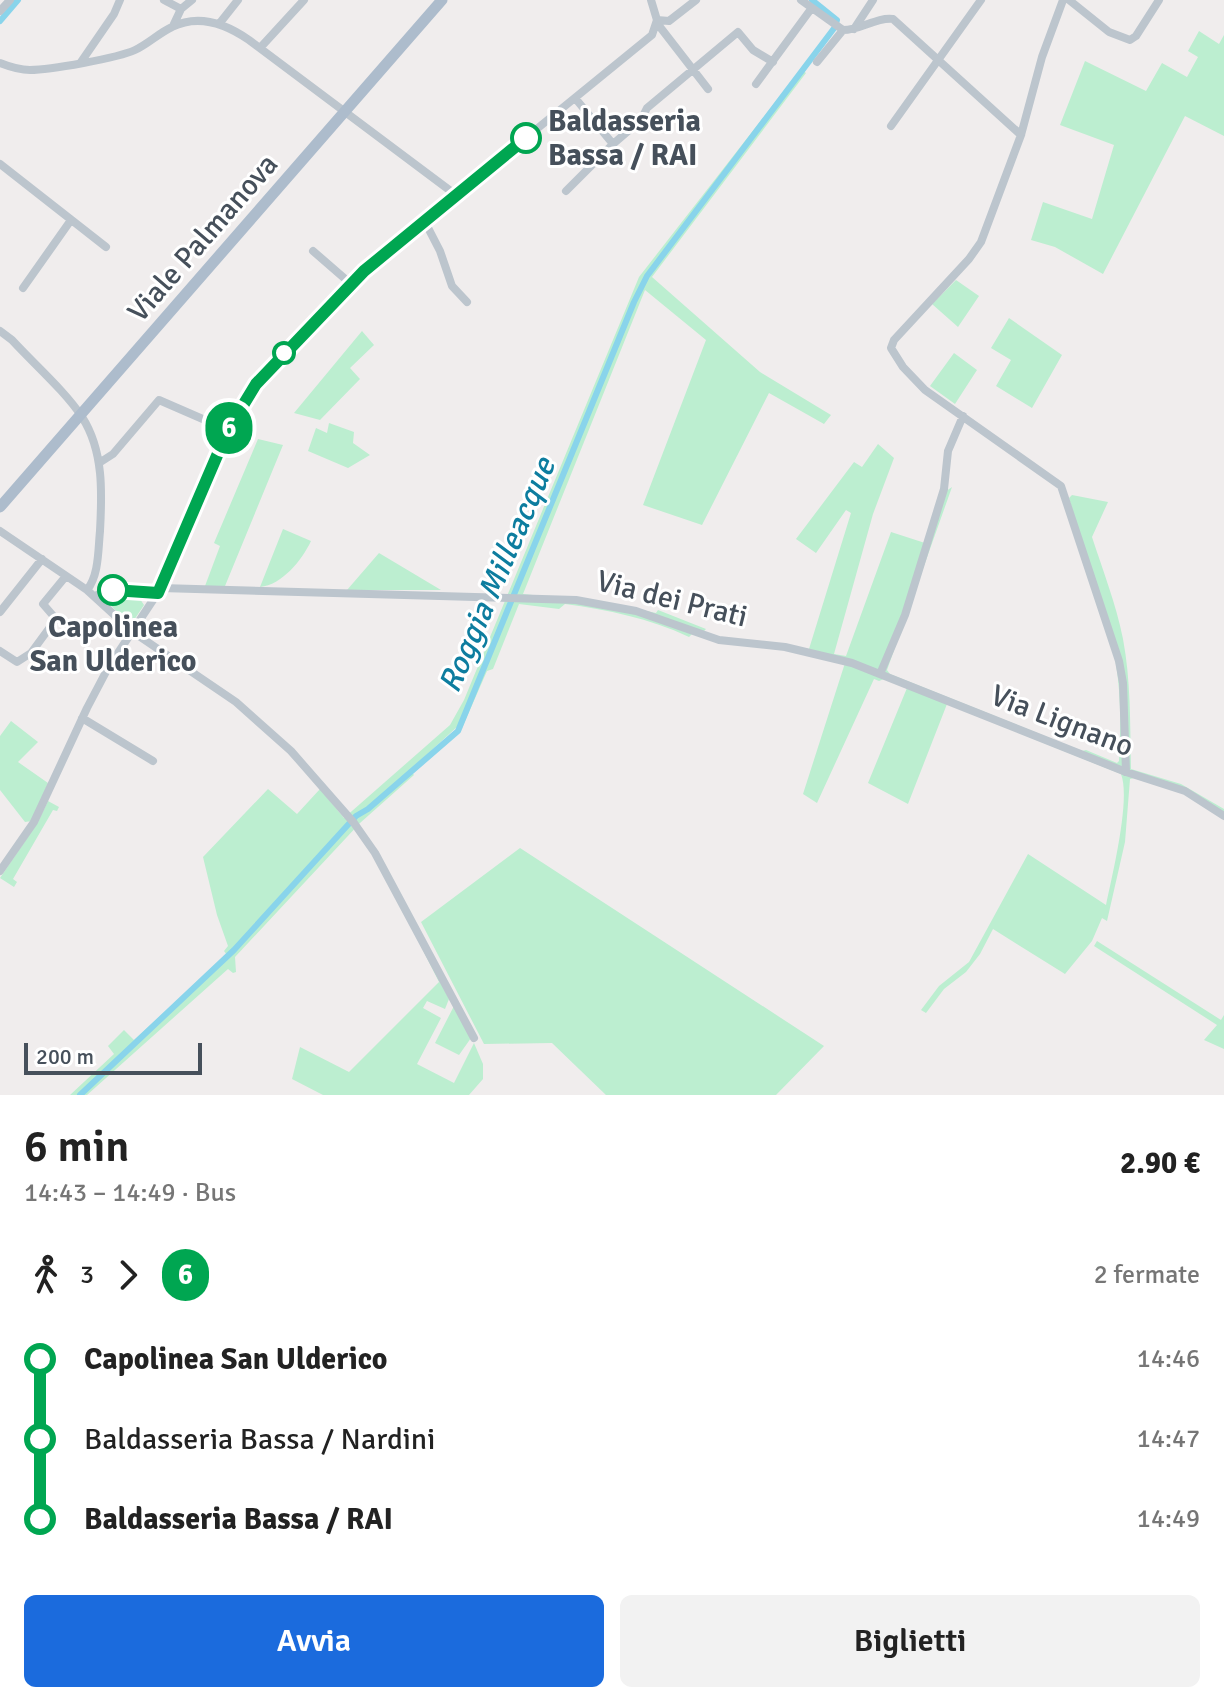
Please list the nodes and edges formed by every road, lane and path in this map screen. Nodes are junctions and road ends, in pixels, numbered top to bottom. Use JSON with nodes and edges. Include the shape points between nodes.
{"nodes":[{"id":1,"x":10,"y":0,"type":"edge"},
{"id":2,"x":120,"y":0,"type":"edge"},
{"id":3,"x":164,"y":0,"type":"edge"},
{"id":4,"x":192,"y":0,"type":"edge"},
{"id":5,"x":238,"y":0,"type":"edge"},
{"id":6,"x":304,"y":0,"type":"edge"},
{"id":7,"x":442,"y":0,"type":"edge"},
{"id":8,"x":651,"y":0,"type":"edge"},
{"id":9,"x":696,"y":0,"type":"edge"},
{"id":10,"x":801,"y":0,"type":"edge"},
{"id":11,"x":873,"y":0,"type":"edge"},
{"id":12,"x":981,"y":0,"type":"edge"},
{"id":13,"x":1066,"y":0,"type":"edge"},
{"id":14,"x":1159,"y":0,"type":"edge"},
{"id":15,"x":181,"y":9,"type":"junction"},
{"id":16,"x":811,"y":9,"type":"junction"},
{"id":17,"x":0,"y":11,"type":"edge"},
{"id":18,"x":219,"y":24,"type":"junction"},
{"id":19,"x":659,"y":24,"type":"junction"},
{"id":20,"x":173,"y":26,"type":"junction"},
{"id":21,"x":838,"y":27,"type":"junction"},
{"id":22,"x":854,"y":29,"type":"junction"},
{"id":23,"x":260,"y":48,"type":"junction"},
{"id":24,"x":938,"y":60,"type":"junction"},
{"id":25,"x":81,"y":62,"type":"junction"},
{"id":26,"x":773,"y":62,"type":"junction"},
{"id":27,"x":817,"y":62,"type":"dead end"},
{"id":28,"x":0,"y":63,"type":"edge"},
{"id":29,"x":692,"y":70,"type":"junction"},
{"id":30,"x":756,"y":84,"type":"dead end"},
{"id":31,"x":708,"y":89,"type":"dead end"},
{"id":32,"x":575,"y":98,"type":"junction"},
{"id":33,"x":344,"y":113,"type":"junction"},
{"id":34,"x":891,"y":126,"type":"dead end"},
{"id":35,"x":1021,"y":135,"type":"junction"},
{"id":36,"x":613,"y":144,"type":"junction"},
{"id":37,"x":0,"y":164,"type":"edge"},
{"id":38,"x":566,"y":191,"type":"dead end"},
{"id":39,"x":456,"y":195,"type":"junction"},
{"id":40,"x":71,"y":220,"type":"junction"},
{"id":41,"x":424,"y":220,"type":"junction"},
{"id":42,"x":106,"y":247,"type":"dead end"},
{"id":43,"x":313,"y":251,"type":"dead end"},
{"id":44,"x":351,"y":284,"type":"junction"},
{"id":45,"x":23,"y":288,"type":"dead end"},
{"id":46,"x":467,"y":302,"type":"dead end"},
{"id":47,"x":0,"y":331,"type":"edge"},
{"id":48,"x":81,"y":415,"type":"junction"},
{"id":49,"x":963,"y":416,"type":"junction"},
{"id":50,"x":228,"y":430,"type":"junction"},
{"id":51,"x":99,"y":463,"type":"junction"},
{"id":52,"x":0,"y":507,"type":"edge"},
{"id":53,"x":0,"y":531,"type":"edge"},
{"id":54,"x":42,"y":559,"type":"junction"},
{"id":55,"x":66,"y":576,"type":"junction"},
{"id":56,"x":159,"y":591,"type":"junction"},
{"id":57,"x":91,"y":593,"type":"junction"},
{"id":58,"x":0,"y":612,"type":"edge"},
{"id":59,"x":133,"y":632,"type":"junction"},
{"id":60,"x":0,"y":651,"type":"edge"},
{"id":61,"x":880,"y":674,"type":"junction"},
{"id":62,"x":82,"y":718,"type":"junction"},
{"id":63,"x":153,"y":761,"type":"dead end"},
{"id":64,"x":1126,"y":772,"type":"junction"},
{"id":65,"x":1224,"y":816,"type":"edge"},
{"id":66,"x":0,"y":871,"type":"edge"},
{"id":67,"x":474,"y":1038,"type":"dead end"}],
"edges":[{"from":1,"to":17,"type":"street"},
{"from":2,"to":25,"type":"street"},
{"from":3,"to":15,"type":"street"},
{"from":4,"to":15,"type":"street"},
{"from":5,"to":18,"type":"street"},
{"from":6,"to":23,"type":"street"},
{"from":7,"to":33,"type":"main road","name":"Viale Palmanova"},
{"from":8,"to":19,"type":"street"},
{"from":9,"to":19,"type":"street"},
{"from":10,"to":16,"type":"street"},
{"from":11,"to":22,"type":"street"},
{"from":12,"to":24,"type":"street"},
{"from":13,"to":14,"type":"street","via":[[1127,40],[1136,36]]},
{"from":13,"to":35,"type":"street","via":[[1042,57]]},
{"from":15,"to":20,"type":"street"},
{"from":16,"to":21,"type":"street"},
{"from":16,"to":26,"type":"street"},
{"from":18,"to":20,"type":"street"},
{"from":18,"to":23,"type":"street"},
{"from":19,"to":29,"type":"street"},
{"from":19,"to":32,"type":"street"},
{"from":20,"to":25,"type":"street","via":[[131,52]]},
{"from":21,"to":22,"type":"street"},
{"from":21,"to":27,"type":"street"},
{"from":22,"to":24,"type":"street","via":[[893,19]]},
{"from":23,"to":33,"type":"street"},
{"from":24,"to":34,"type":"street"},
{"from":24,"to":35,"type":"street"},
{"from":25,"to":28,"type":"street","via":[[32,70]]},
{"from":26,"to":29,"type":"street","via":[[738,32]]},
{"from":26,"to":30,"type":"street"},
{"from":29,"to":31,"type":"street"},
{"from":29,"to":36,"type":"street"},
{"from":32,"to":36,"type":"street"},
{"from":32,"to":39,"type":"street"},
{"from":33,"to":39,"type":"street"},
{"from":33,"to":48,"type":"main road","name":"Viale Palmanova"},
{"from":35,"to":49,"type":"street","via":[[981,242],[891,345],[918,383]]},
{"from":36,"to":38,"type":"street"},
{"from":37,"to":40,"type":"street"},
{"from":39,"to":41,"type":"street"},
{"from":40,"to":42,"type":"street"},
{"from":40,"to":45,"type":"street"},
{"from":41,"to":44,"type":"street"},
{"from":41,"to":46,"type":"street","via":[[452,286]]},
{"from":43,"to":44,"type":"street"},
{"from":44,"to":50,"type":"street","via":[[256,384]]},
{"from":47,"to":48,"type":"street"},
{"from":48,"to":51,"type":"street"},
{"from":48,"to":52,"type":"main road","name":"Viale Palmanova"},
{"from":49,"to":61,"type":"street","via":[[948,451],[944,489],[905,615]]},
{"from":49,"to":64,"type":"street","via":[[1063,489],[1121,671]]},
{"from":50,"to":51,"type":"street","via":[[159,400]]},
{"from":50,"to":56,"type":"street"},
{"from":51,"to":57,"type":"street","via":[[101,505]]},
{"from":53,"to":54,"type":"street"},
{"from":54,"to":55,"type":"street"},
{"from":54,"to":58,"type":"street"},
{"from":55,"to":57,"type":"street"},
{"from":55,"to":60,"type":"street","via":[[43,604],[56,619],[31,653],[17,662]]},
{"from":56,"to":57,"type":"street","name":"Via dei Prati"},
{"from":56,"to":59,"type":"street"},
{"from":56,"to":61,"type":"street","name":"Via dei Prati","via":[[576,600],[636,611],[719,640],[785,647]]},
{"from":57,"to":59,"type":"street"},
{"from":59,"to":62,"type":"street"},
{"from":59,"to":67,"type":"street","via":[[254,716],[351,820],[391,879]]},
{"from":61,"to":64,"type":"street","name":"Via Lignano"},
{"from":62,"to":63,"type":"street"},
{"from":62,"to":66,"type":"street","via":[[34,822]]},
{"from":64,"to":65,"type":"street","name":"Via Lignano","via":[[1185,791]]}]}
